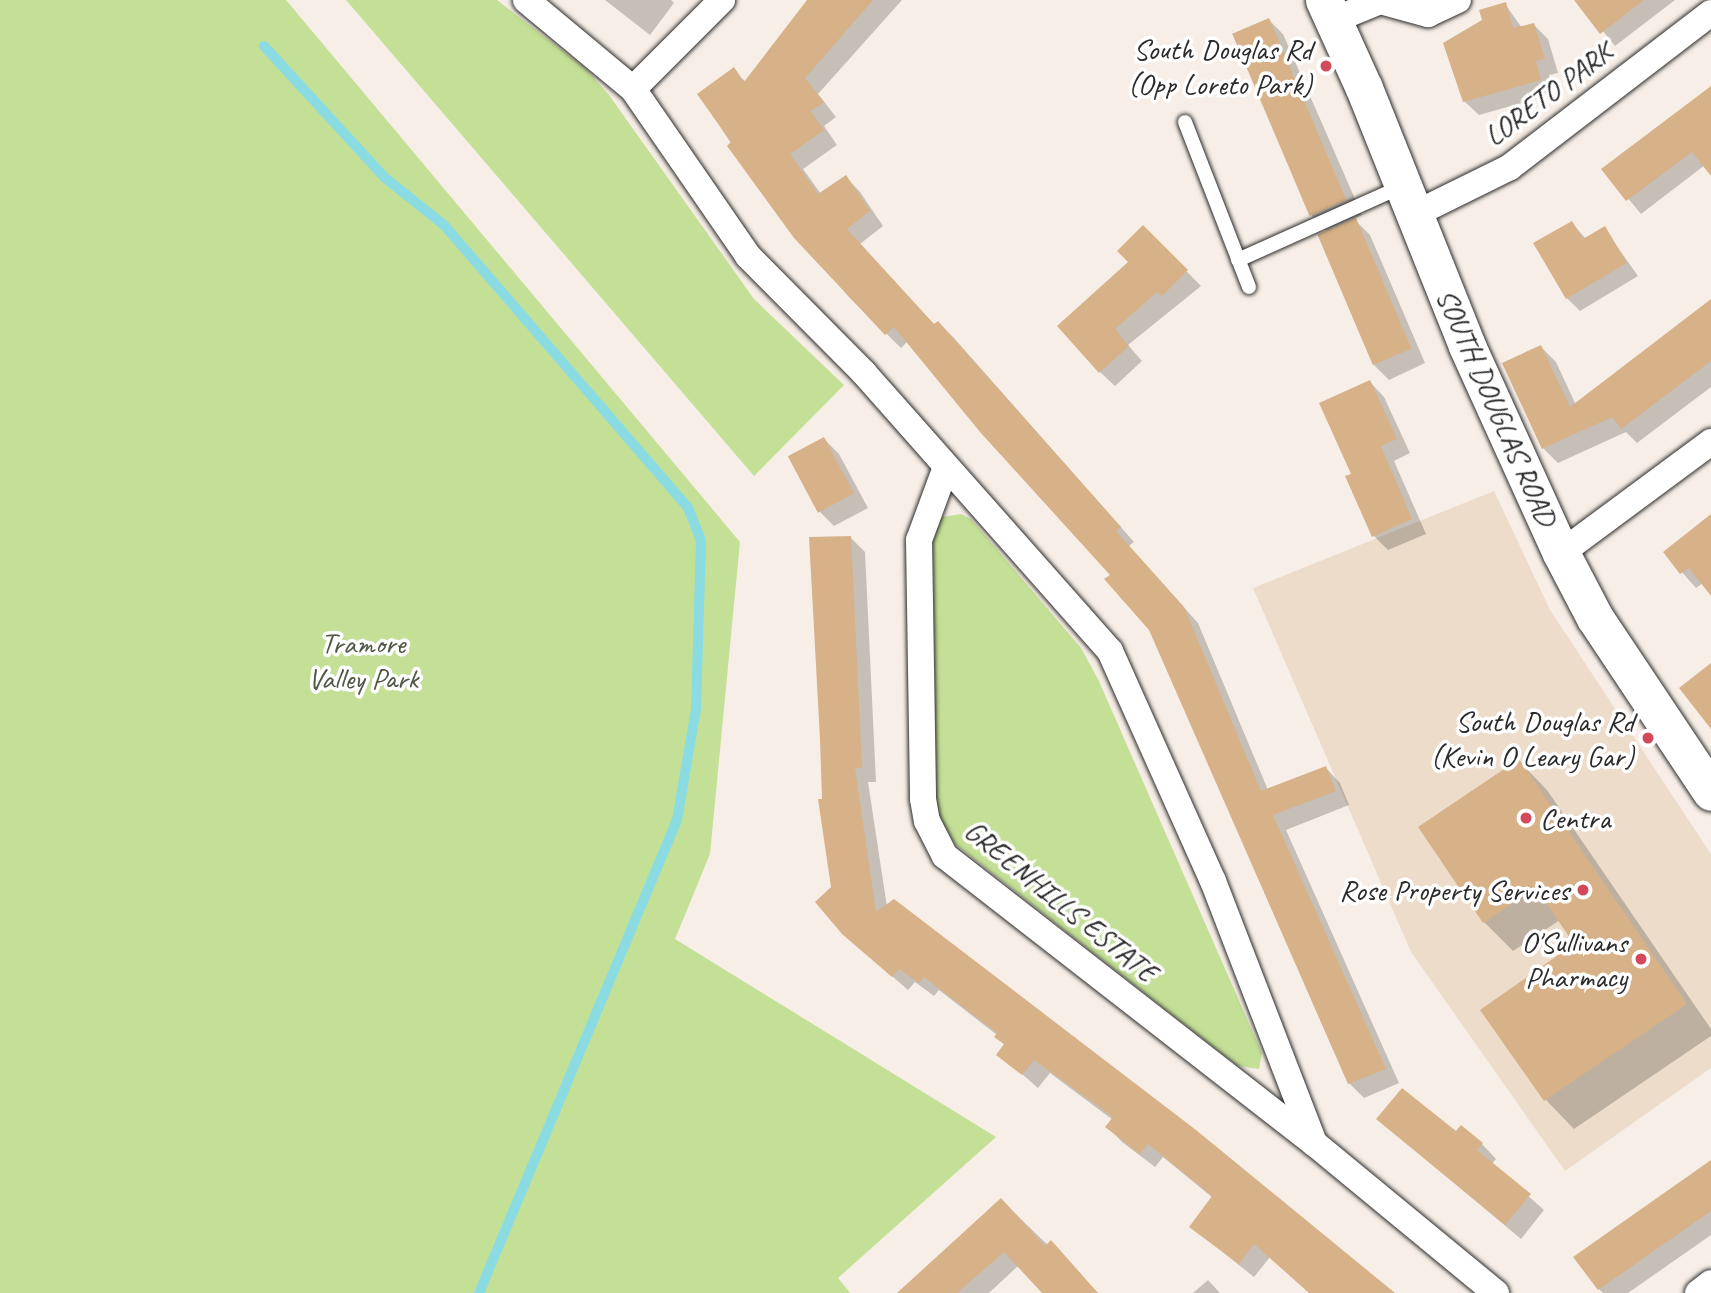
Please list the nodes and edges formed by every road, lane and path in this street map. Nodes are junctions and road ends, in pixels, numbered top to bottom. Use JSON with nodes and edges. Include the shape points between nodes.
{"nodes":[{"id":1,"x":526,"y":0,"type":"edge"},
{"id":2,"x":722,"y":0,"type":"edge"},
{"id":3,"x":1458,"y":0,"type":"edge"},
{"id":4,"x":1329,"y":10,"type":"edge"},
{"id":5,"x":1711,"y":13,"type":"edge"},
{"id":6,"x":632,"y":89,"type":"junction"},
{"id":7,"x":1185,"y":122,"type":"dead end"},
{"id":8,"x":1410,"y":200,"type":"junction"},
{"id":9,"x":1238,"y":260,"type":"junction"},
{"id":10,"x":1249,"y":287,"type":"dead end"},
{"id":11,"x":1711,"y":442,"type":"edge"},
{"id":12,"x":946,"y":467,"type":"junction"},
{"id":13,"x":1561,"y":553,"type":"junction"},
{"id":14,"x":1711,"y":792,"type":"edge"},
{"id":15,"x":1314,"y":1143,"type":"junction"},
{"id":16,"x":1711,"y":1283,"type":"edge"},
{"id":17,"x":1496,"y":1293,"type":"edge"},
{"id":18,"x":1698,"y":1293,"type":"edge"}],
"edges":[{"from":1,"to":6,"type":"street","name":"GREENHILLS ESTATE"},
{"from":2,"to":6,"type":"street"},
{"from":3,"to":4,"type":"street","via":[[1428,14],[1380,1]]},
{"from":4,"to":8,"type":"main road","name":"SOUTH DOUGLAS ROAD"},
{"from":5,"to":8,"type":"street","name":"LORETO PARK","via":[[1510,167]]},
{"from":6,"to":12,"type":"street","name":"GREENHILLS ESTATE","via":[[748,256],[864,373]]},
{"from":7,"to":9,"type":"lane"},
{"from":8,"to":9,"type":"lane"},
{"from":8,"to":13,"type":"main road","name":"SOUTH DOUGLAS ROAD","via":[[1467,346]]},
{"from":9,"to":10,"type":"lane"},
{"from":11,"to":13,"type":"street"},
{"from":12,"to":15,"type":"street","name":"GREENHILLS ESTATE","via":[[1110,651],[1213,881]]},
{"from":12,"to":15,"type":"street","name":"GREENHILLS ESTATE","via":[[919,540],[923,799],[935,839],[945,856]]},
{"from":13,"to":14,"type":"main road","name":"SOUTH DOUGLAS ROAD","via":[[1595,618]]},
{"from":15,"to":17,"type":"street","name":"GREENHILLS ESTATE"},
{"from":16,"to":18,"type":"street"}]}
